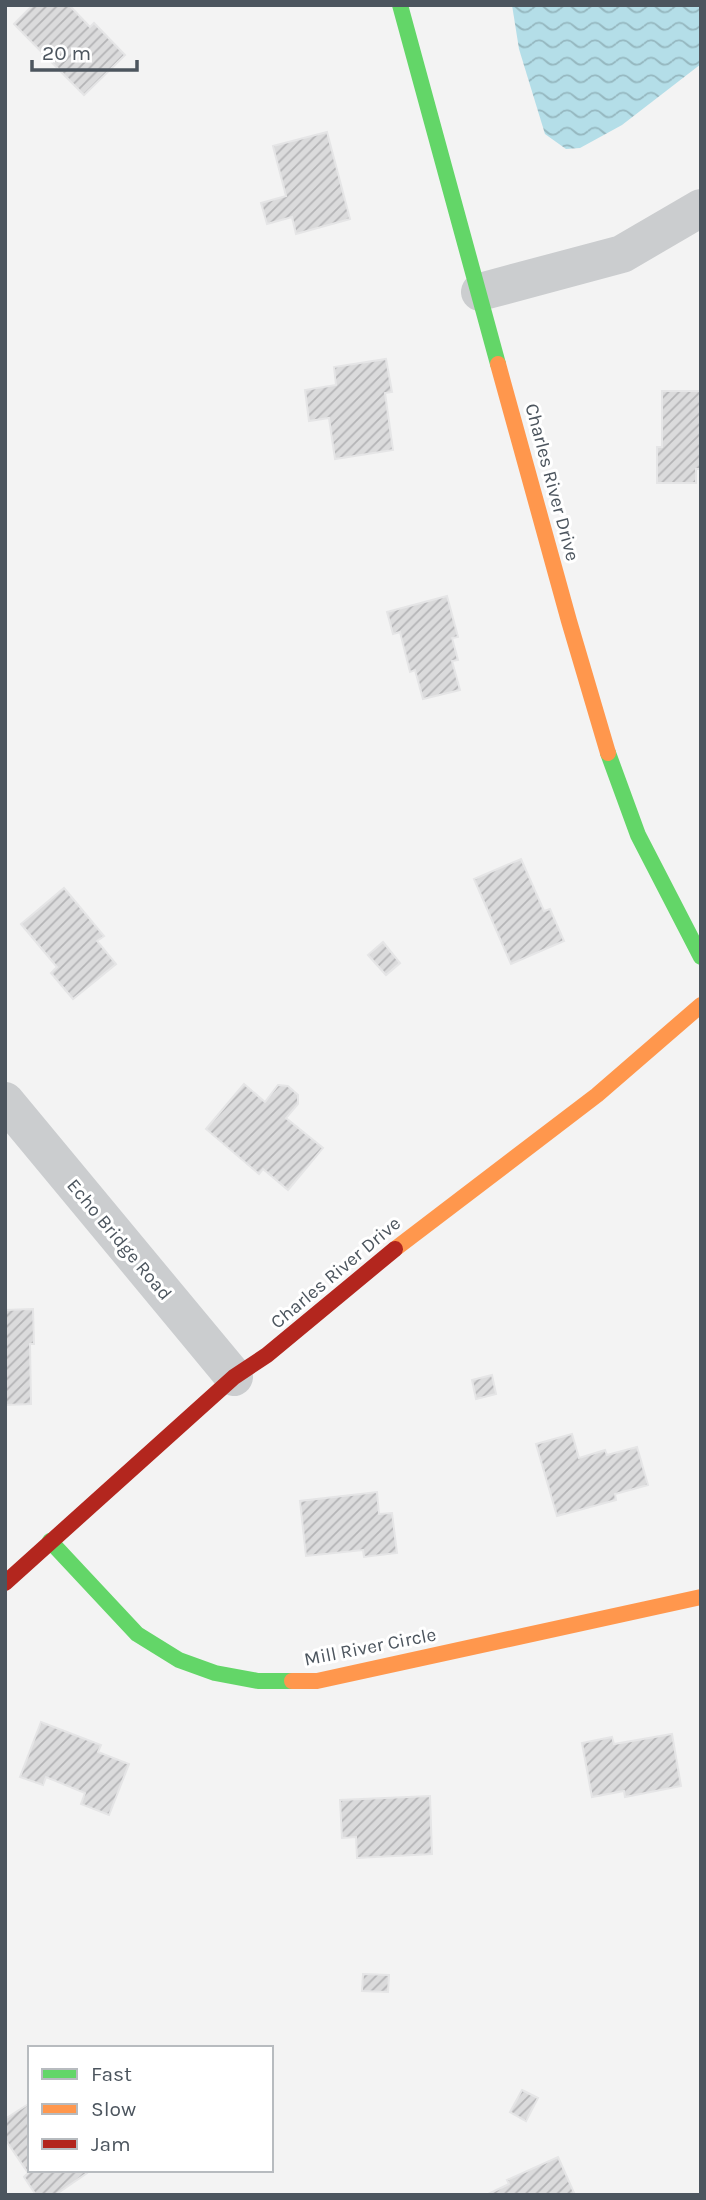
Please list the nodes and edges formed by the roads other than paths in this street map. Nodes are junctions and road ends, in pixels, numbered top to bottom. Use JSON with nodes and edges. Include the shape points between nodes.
{"nodes":[{"id":1,"x":400,"y":5,"type":"edge"},
{"id":2,"x":701,"y":208,"type":"edge"},
{"id":3,"x":480,"y":292,"type":"junction"},
{"id":4,"x":701,"y":957,"type":"edge"},
{"id":5,"x":701,"y":1005,"type":"edge"},
{"id":6,"x":5,"y":1101,"type":"edge"},
{"id":7,"x":234,"y":1377,"type":"junction"},
{"id":8,"x":50,"y":1541,"type":"junction"},
{"id":9,"x":5,"y":1583,"type":"edge"},
{"id":10,"x":701,"y":1597,"type":"edge"}],
"edges":[{"from":1,"to":3,"type":"street","name":"Charles River Drive"},
{"from":2,"to":3,"type":"street","via":[[622,254]]},
{"from":3,"to":4,"type":"street","name":"Charles River Drive","via":[[608,752],[638,835]]},
{"from":5,"to":7,"type":"street","name":"Charles River Drive","via":[[597,1095]]},
{"from":6,"to":7,"type":"street","name":"Echo Bridge Road"},
{"from":7,"to":8,"type":"street","name":"Charles River Drive"},
{"from":8,"to":9,"type":"street","name":"Charles River Drive"},
{"from":8,"to":10,"type":"street","name":"Mill River Circle","via":[[138,1634],[179,1660],[258,1681],[317,1681]]}]}
